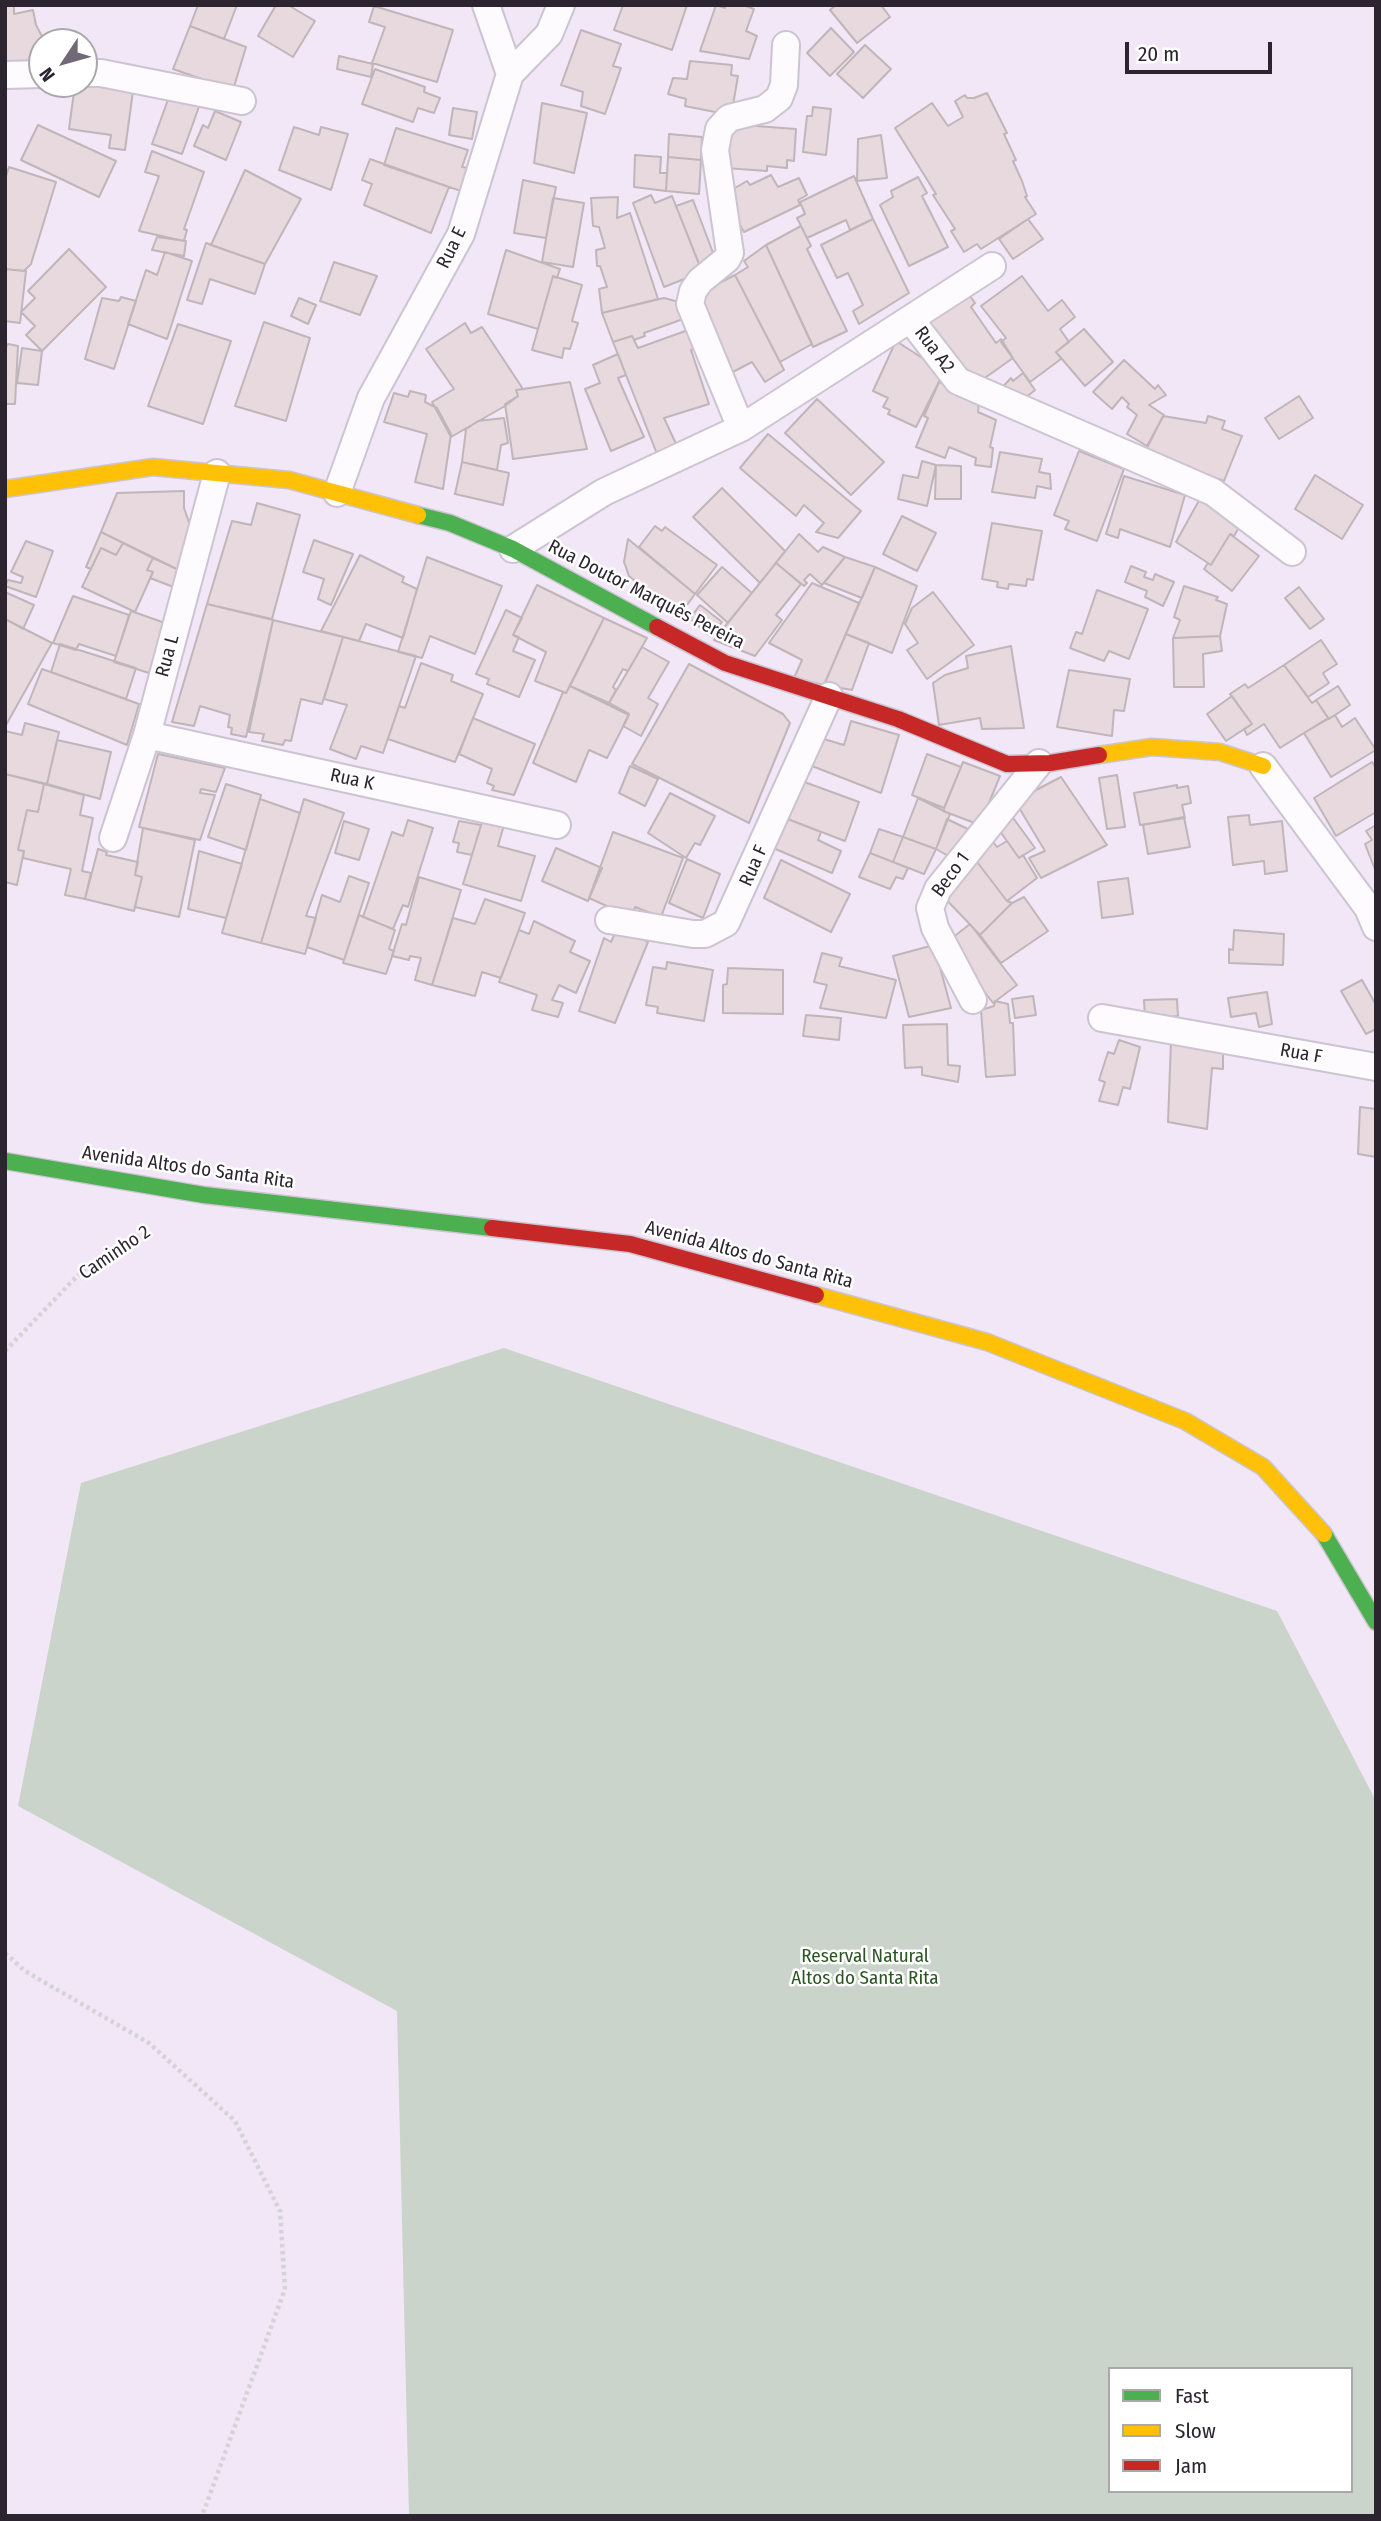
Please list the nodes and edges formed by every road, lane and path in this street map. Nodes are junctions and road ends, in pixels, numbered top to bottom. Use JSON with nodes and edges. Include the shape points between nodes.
{"nodes":[{"id":1,"x":486,"y":5,"type":"edge"},
{"id":2,"x":561,"y":5,"type":"edge"},
{"id":3,"x":786,"y":45,"type":"dead end"},
{"id":4,"x":98,"y":73,"type":"edge"},
{"id":5,"x":28,"y":74,"type":"edge"},
{"id":6,"x":510,"y":74,"type":"junction"},
{"id":7,"x":5,"y":75,"type":"edge"},
{"id":8,"x":242,"y":101,"type":"dead end"},
{"id":9,"x":992,"y":266,"type":"dead end"},
{"id":10,"x":910,"y":318,"type":"junction"},
{"id":11,"x":741,"y":428,"type":"junction"},
{"id":12,"x":217,"y":473,"type":"junction"},
{"id":13,"x":5,"y":489,"type":"edge"},
{"id":14,"x":337,"y":493,"type":"junction"},
{"id":15,"x":513,"y":550,"type":"junction"},
{"id":16,"x":1292,"y":552,"type":"dead end"},
{"id":17,"x":828,"y":696,"type":"junction"},
{"id":18,"x":147,"y":736,"type":"junction"},
{"id":19,"x":1039,"y":763,"type":"junction"},
{"id":20,"x":1263,"y":766,"type":"joint"},
{"id":21,"x":557,"y":825,"type":"dead end"},
{"id":22,"x":113,"y":838,"type":"dead end"},
{"id":23,"x":609,"y":920,"type":"dead end"},
{"id":24,"x":1376,"y":928,"type":"edge"},
{"id":25,"x":973,"y":1000,"type":"dead end"},
{"id":26,"x":1102,"y":1018,"type":"dead end"},
{"id":27,"x":1376,"y":1067,"type":"edge"},
{"id":28,"x":5,"y":1161,"type":"edge"},
{"id":29,"x":149,"y":1229,"type":"dead end"},
{"id":30,"x":5,"y":1351,"type":"edge"},
{"id":31,"x":1376,"y":1622,"type":"edge"},
{"id":32,"x":5,"y":1953,"type":"edge"},
{"id":33,"x":202,"y":2516,"type":"edge"}],
"edges":[{"from":1,"to":6,"type":"lane"},
{"from":2,"to":6,"type":"lane","name":"Rua E","via":[[549,34]]},
{"from":3,"to":11,"type":"lane","via":[[779,97],[765,109],[729,118],[719,129],[715,150],[730,253],[700,281],[690,303]]},
{"from":4,"to":8,"type":"lane"},
{"from":5,"to":7,"type":"lane"},
{"from":6,"to":14,"type":"lane","name":"Rua E","via":[[461,234],[371,398]]},
{"from":9,"to":10,"type":"lane"},
{"from":10,"to":11,"type":"lane","name":"Rua A2"},
{"from":10,"to":16,"type":"lane","name":"Rua A2","via":[[958,381],[1213,492]]},
{"from":11,"to":15,"type":"lane","name":"Rua A2","via":[[604,492]]},
{"from":12,"to":13,"type":"street","name":"Rua Doutor Marquês Pereira","via":[[153,467]]},
{"from":12,"to":14,"type":"street","name":"Rua Doutor Marquês Pereira","via":[[289,480]]},
{"from":12,"to":18,"type":"lane","name":"Rua L"},
{"from":14,"to":15,"type":"street","name":"Rua Doutor Marquês Pereira","via":[[450,523]]},
{"from":15,"to":17,"type":"street","name":"Rua Doutor Marquês Pereira","via":[[725,663]]},
{"from":17,"to":19,"type":"street","name":"Rua Doutor Marquês Pereira","via":[[1007,764]]},
{"from":17,"to":23,"type":"lane","name":"Rua F","via":[[726,923],[705,934],[693,934]]},
{"from":18,"to":21,"type":"lane","name":"Rua K"},
{"from":18,"to":22,"type":"lane","name":"Rua L"},
{"from":19,"to":20,"type":"street","name":"Rua Doutor Marquês Pereira","via":[[1152,747],[1220,752]]},
{"from":19,"to":25,"type":"lane","name":"Beco 1","via":[[938,888],[930,908],[935,928]]},
{"from":20,"to":24,"type":"lane","via":[[1368,908]]},
{"from":26,"to":27,"type":"lane","name":"Rua F"},
{"from":28,"to":31,"type":"street","name":"Avenida Altos do Santa Rita","via":[[204,1195],[630,1244],[987,1342],[1185,1421],[1264,1467],[1324,1532]]},
{"from":29,"to":30,"type":"path","name":"Caminho 2","via":[[83,1270]]},
{"from":32,"to":33,"type":"path","via":[[25,1971],[149,2043],[235,2121],[280,2211],[285,2289]]}]}
